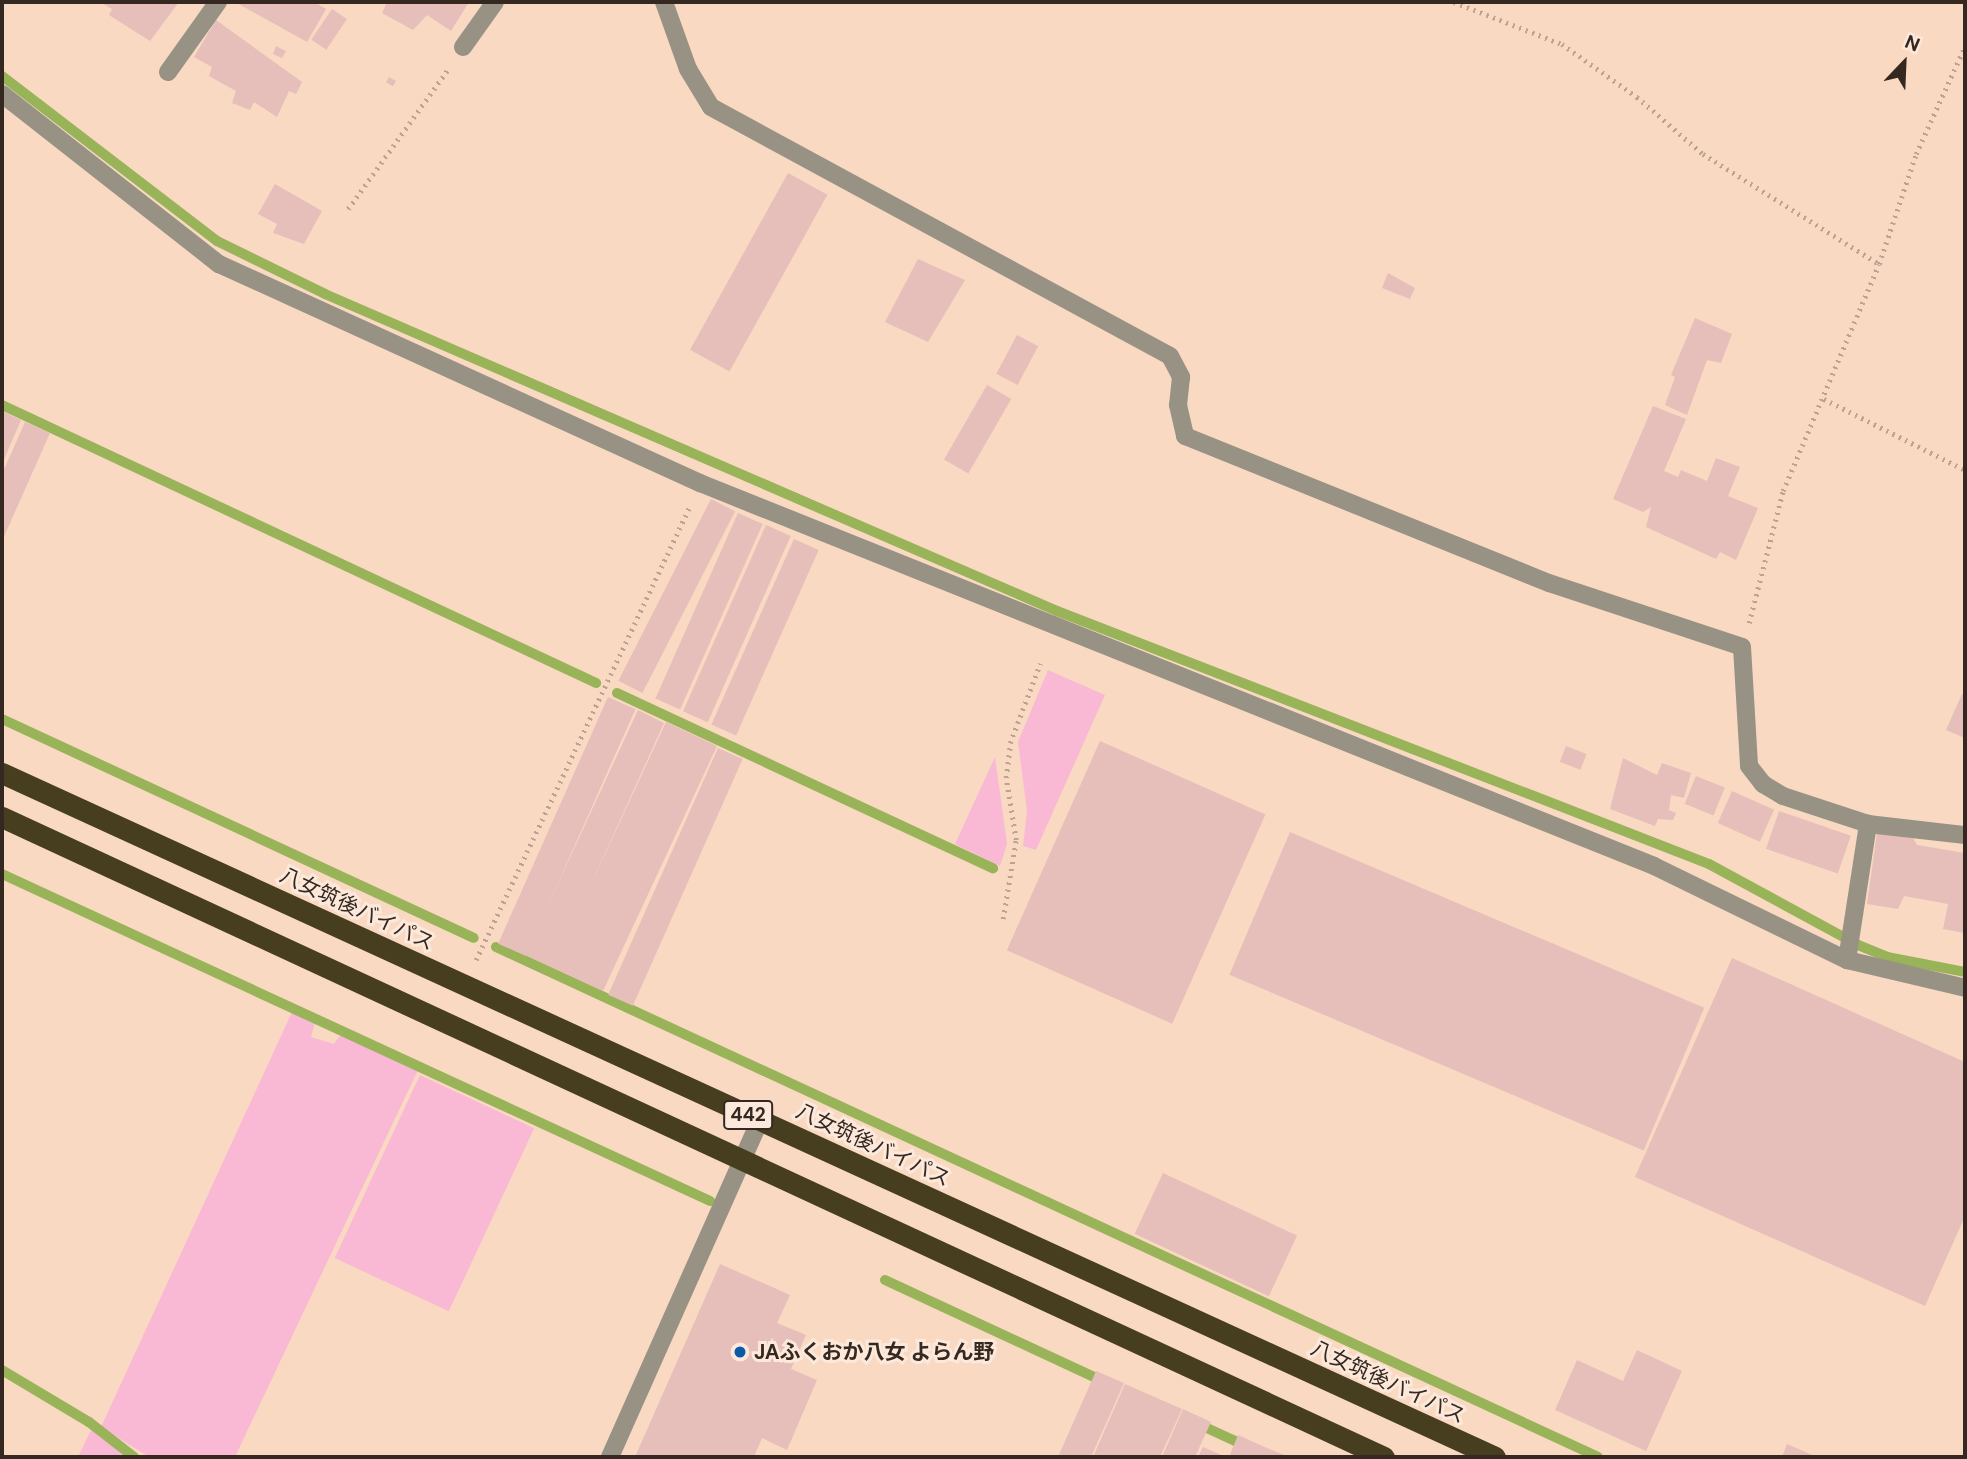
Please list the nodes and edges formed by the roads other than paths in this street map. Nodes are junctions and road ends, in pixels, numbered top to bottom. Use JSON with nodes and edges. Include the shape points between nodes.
{"nodes":[{"id":1,"x":218,"y":2,"type":"edge"},
{"id":2,"x":495,"y":2,"type":"edge"},
{"id":3,"x":664,"y":2,"type":"edge"},
{"id":4,"x":463,"y":47,"type":"road end"},
{"id":5,"x":168,"y":72,"type":"dead end"},
{"id":6,"x":2,"y":94,"type":"edge"},
{"id":7,"x":2,"y":773,"type":"edge"},
{"id":8,"x":2,"y":817,"type":"edge"},
{"id":9,"x":1868,"y":824,"type":"junction"},
{"id":10,"x":1965,"y":835,"type":"edge"},
{"id":11,"x":1847,"y":960,"type":"junction"},
{"id":12,"x":1965,"y":988,"type":"edge"},
{"id":13,"x":760,"y":1120,"type":"junction"},
{"id":14,"x":743,"y":1161,"type":"junction"},
{"id":15,"x":610,"y":1457,"type":"edge"},
{"id":16,"x":1384,"y":1457,"type":"edge"},
{"id":17,"x":1494,"y":1457,"type":"edge"}],
"edges":[{"from":1,"to":5,"type":"street"},
{"from":2,"to":4,"type":"street"},
{"from":3,"to":9,"type":"street","via":[[688,69],[711,107],[1170,356],[1181,377],[1178,405],[1185,436],[1549,583],[1742,648],[1749,766],[1763,784],[1783,796]]},
{"from":6,"to":11,"type":"street","via":[[219,264],[700,483],[1654,866]]},
{"from":7,"to":13,"type":"highway","name":"八女筑後バイパス","number":"442"},
{"from":8,"to":14,"type":"highway","number":"442"},
{"from":9,"to":10,"type":"street"},
{"from":9,"to":11,"type":"street"},
{"from":11,"to":12,"type":"street"},
{"from":13,"to":14,"type":"street"},
{"from":13,"to":17,"type":"highway","name":"八女筑後バイパス","number":"442"},
{"from":14,"to":15,"type":"street"},
{"from":14,"to":16,"type":"highway","number":"442"}]}
